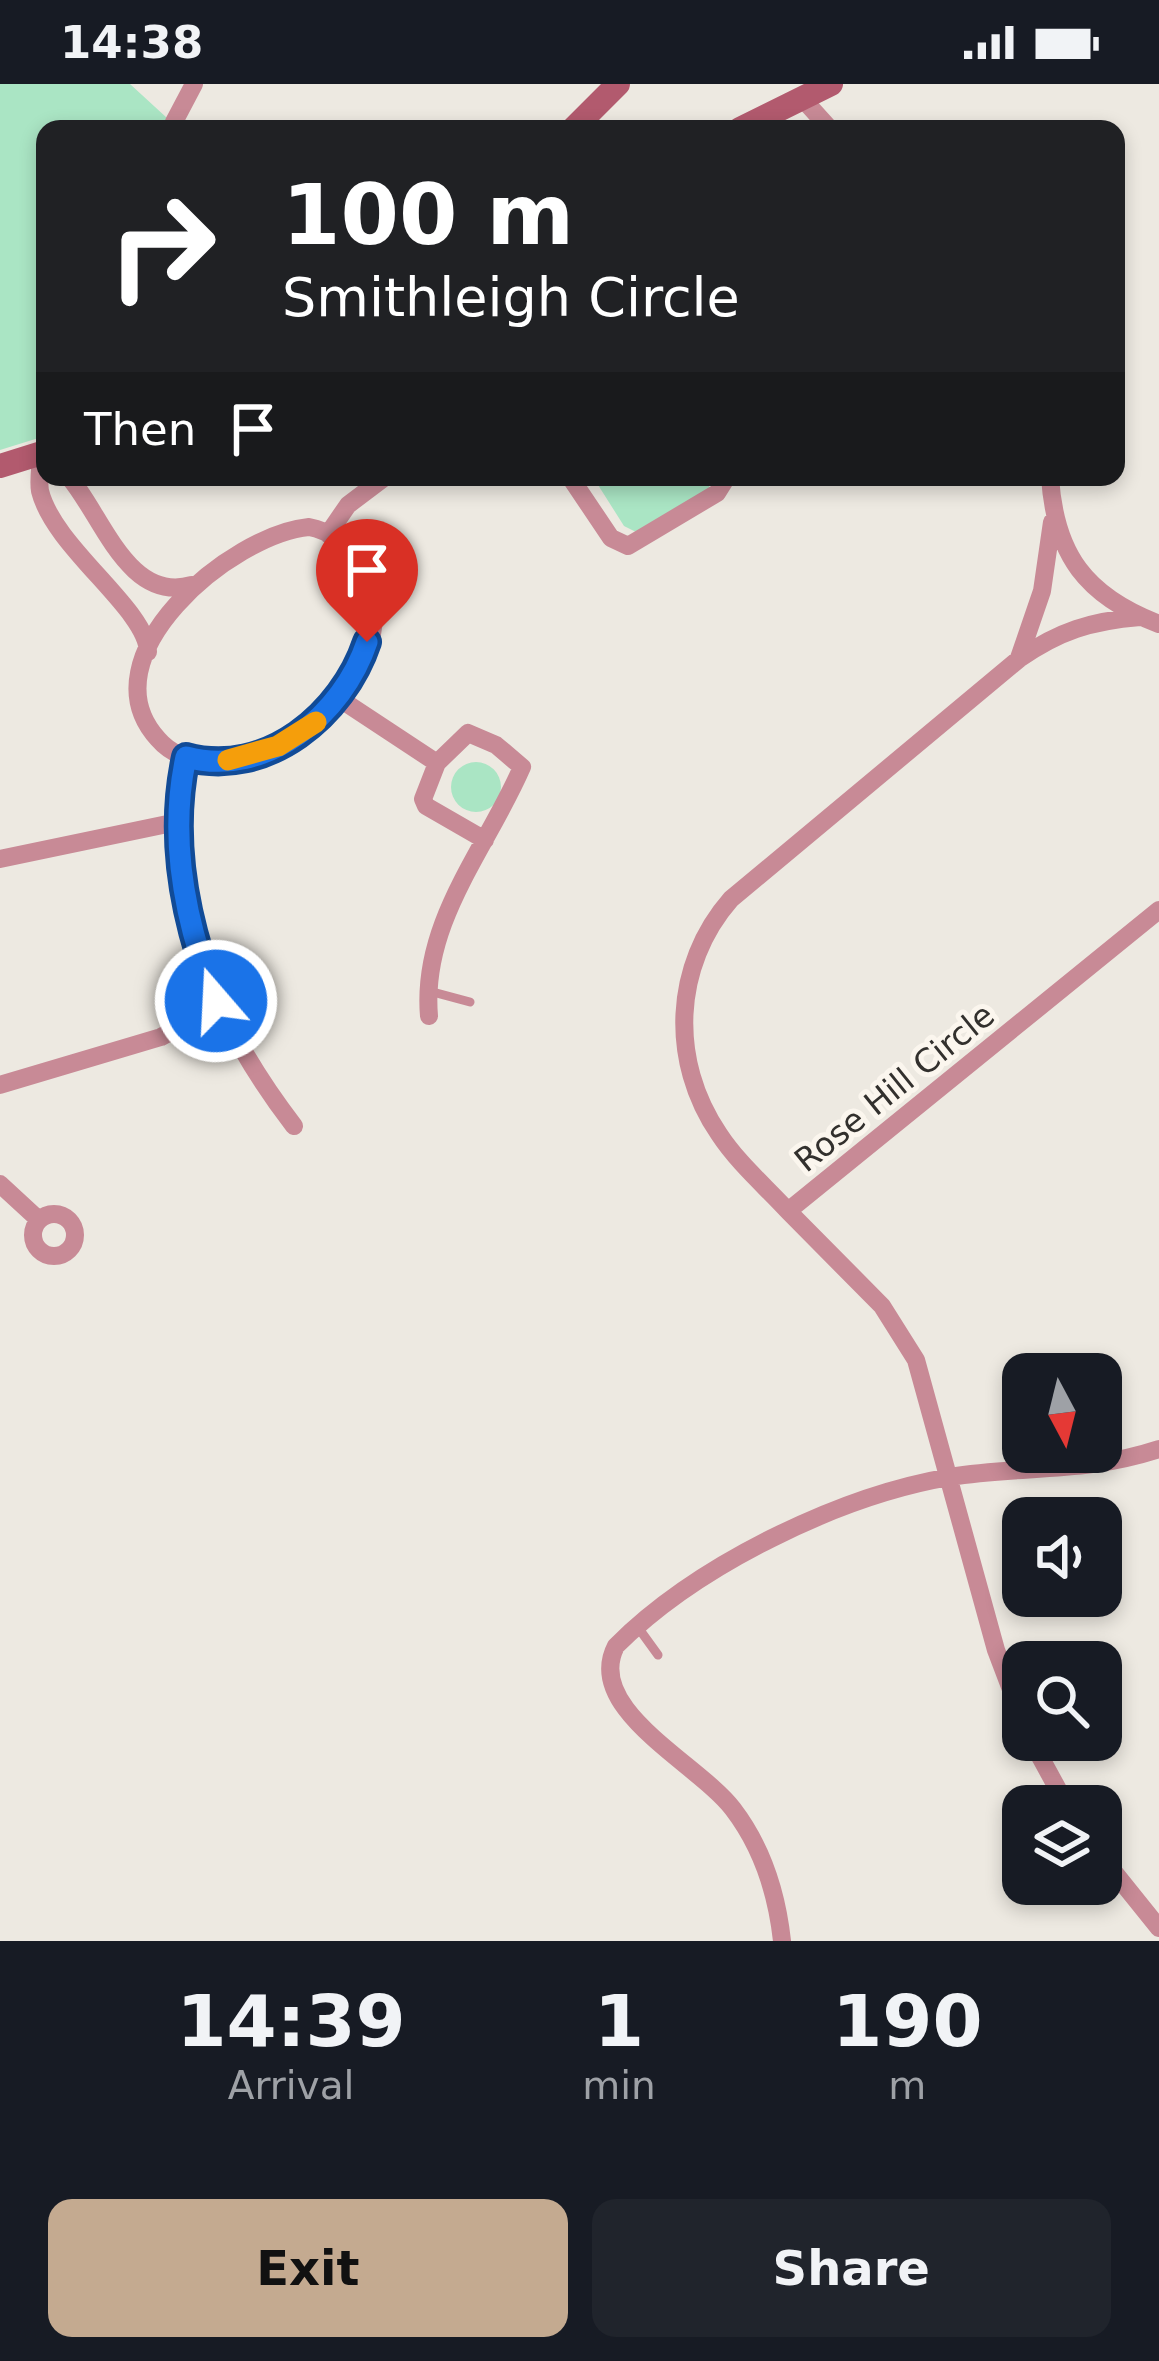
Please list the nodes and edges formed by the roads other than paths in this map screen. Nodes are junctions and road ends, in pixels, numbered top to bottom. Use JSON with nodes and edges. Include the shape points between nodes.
{"nodes":[{"id":1,"x":194,"y":84,"type":"edge"},
{"id":2,"x":831,"y":84,"type":"edge"},
{"id":3,"x":603,"y":89,"type":"edge"},
{"id":4,"x":796,"y":94,"type":"edge"},
{"id":5,"x":176,"y":120,"type":"edge"},
{"id":6,"x":580,"y":120,"type":"edge"},
{"id":7,"x":754,"y":120,"type":"edge"},
{"id":8,"x":821,"y":120,"type":"edge"},
{"id":9,"x":36,"y":456,"type":"edge"},
{"id":10,"x":0,"y":466,"type":"edge"},
{"id":11,"x":41,"y":486,"type":"edge"},
{"id":12,"x":75,"y":486,"type":"edge"},
{"id":13,"x":373,"y":486,"type":"edge"},
{"id":14,"x":577,"y":486,"type":"edge"},
{"id":15,"x":722,"y":486,"type":"edge"},
{"id":16,"x":1050,"y":486,"type":"edge"},
{"id":17,"x":1052,"y":517,"type":"junction"},
{"id":18,"x":328,"y":534,"type":"junction"},
{"id":19,"x":192,"y":586,"type":"junction"},
{"id":20,"x":1149,"y":620,"type":"edge"},
{"id":21,"x":148,"y":653,"type":"junction"},
{"id":22,"x":1018,"y":658,"type":"junction"},
{"id":23,"x":340,"y":699,"type":"junction"},
{"id":24,"x":186,"y":757,"type":"junction"},
{"id":25,"x":436,"y":763,"type":"junction"},
{"id":26,"x":177,"y":821,"type":"junction"},
{"id":27,"x":484,"y":840,"type":"junction"},
{"id":28,"x":0,"y":859,"type":"edge"},
{"id":29,"x":1159,"y":910,"type":"edge"},
{"id":30,"x":427,"y":991,"type":"junction"},
{"id":31,"x":470,"y":1001,"type":"dead end"},
{"id":32,"x":218,"y":1006,"type":"junction"},
{"id":33,"x":428,"y":1016,"type":"dead end"},
{"id":34,"x":0,"y":1084,"type":"edge"},
{"id":35,"x":294,"y":1126,"type":"dead end"},
{"id":36,"x":0,"y":1184,"type":"edge"},
{"id":37,"x":788,"y":1211,"type":"junction"},
{"id":38,"x":39,"y":1220,"type":"dead end"},
{"id":39,"x":1159,"y":1449,"type":"edge"},
{"id":40,"x":950,"y":1477,"type":"junction"},
{"id":41,"x":637,"y":1627,"type":"junction"},
{"id":42,"x":658,"y":1655,"type":"dead end"},
{"id":43,"x":1002,"y":1664,"type":"edge"},
{"id":44,"x":1122,"y":1882,"type":"edge"},
{"id":45,"x":1159,"y":1928,"type":"edge"},
{"id":46,"x":782,"y":1941,"type":"edge"}],
"edges":[{"from":1,"to":5,"type":"street"},
{"from":2,"to":4,"type":"main road"},
{"from":3,"to":6,"type":"main road"},
{"from":4,"to":7,"type":"main road"},
{"from":4,"to":8,"type":"street"},
{"from":9,"to":10,"type":"main road"},
{"from":11,"to":21,"type":"street","via":[[64,537],[141,626]]},
{"from":12,"to":19,"type":"street","via":[[145,579],[155,587]]},
{"from":13,"to":18,"type":"street"},
{"from":14,"to":15,"type":"street","via":[[611,538],[628,546]]},
{"from":16,"to":17,"type":"street"},
{"from":17,"to":20,"type":"street","via":[[1088,583]]},
{"from":17,"to":22,"type":"street","via":[[1042,591]]},
{"from":18,"to":19,"type":"street","via":[[306,527],[276,535]]},
{"from":18,"to":23,"type":"street","via":[[356,559],[371,598],[366,646]]},
{"from":19,"to":21,"type":"street"},
{"from":20,"to":22,"type":"street","name":"Rose Hill Circle","via":[[1077,626]]},
{"from":21,"to":24,"type":"street","via":[[146,717],[157,739]]},
{"from":22,"to":37,"type":"street","name":"Rose Hill Circle","via":[[739,892],[698,948],[683,1018],[697,1091],[726,1144]]},
{"from":23,"to":24,"type":"street","via":[[278,746],[233,759]]},
{"from":23,"to":25,"type":"street"},
{"from":24,"to":26,"type":"street"},
{"from":25,"to":27,"type":"street","via":[[424,788],[426,806]]},
{"from":25,"to":27,"type":"street","via":[[473,733],[521,763]]},
{"from":26,"to":28,"type":"street"},
{"from":26,"to":32,"type":"street","via":[[191,923]]},
{"from":27,"to":30,"type":"street","via":[[441,926]]},
{"from":29,"to":37,"type":"street","name":"Rose Hill Circle"},
{"from":30,"to":31,"type":"lane"},
{"from":30,"to":33,"type":"street"},
{"from":32,"to":34,"type":"street","via":[[161,1037]]},
{"from":32,"to":35,"type":"street"},
{"from":36,"to":38,"type":"street"},
{"from":37,"to":40,"type":"street","via":[[906,1339]]},
{"from":39,"to":40,"type":"street","via":[[1095,1467]]},
{"from":40,"to":41,"type":"street","via":[[795,1528]]},
{"from":40,"to":43,"type":"street"},
{"from":41,"to":42,"type":"lane"},
{"from":41,"to":46,"type":"street","via":[[610,1658],[612,1691],[744,1825],[770,1884]]},
{"from":44,"to":45,"type":"street"}]}
